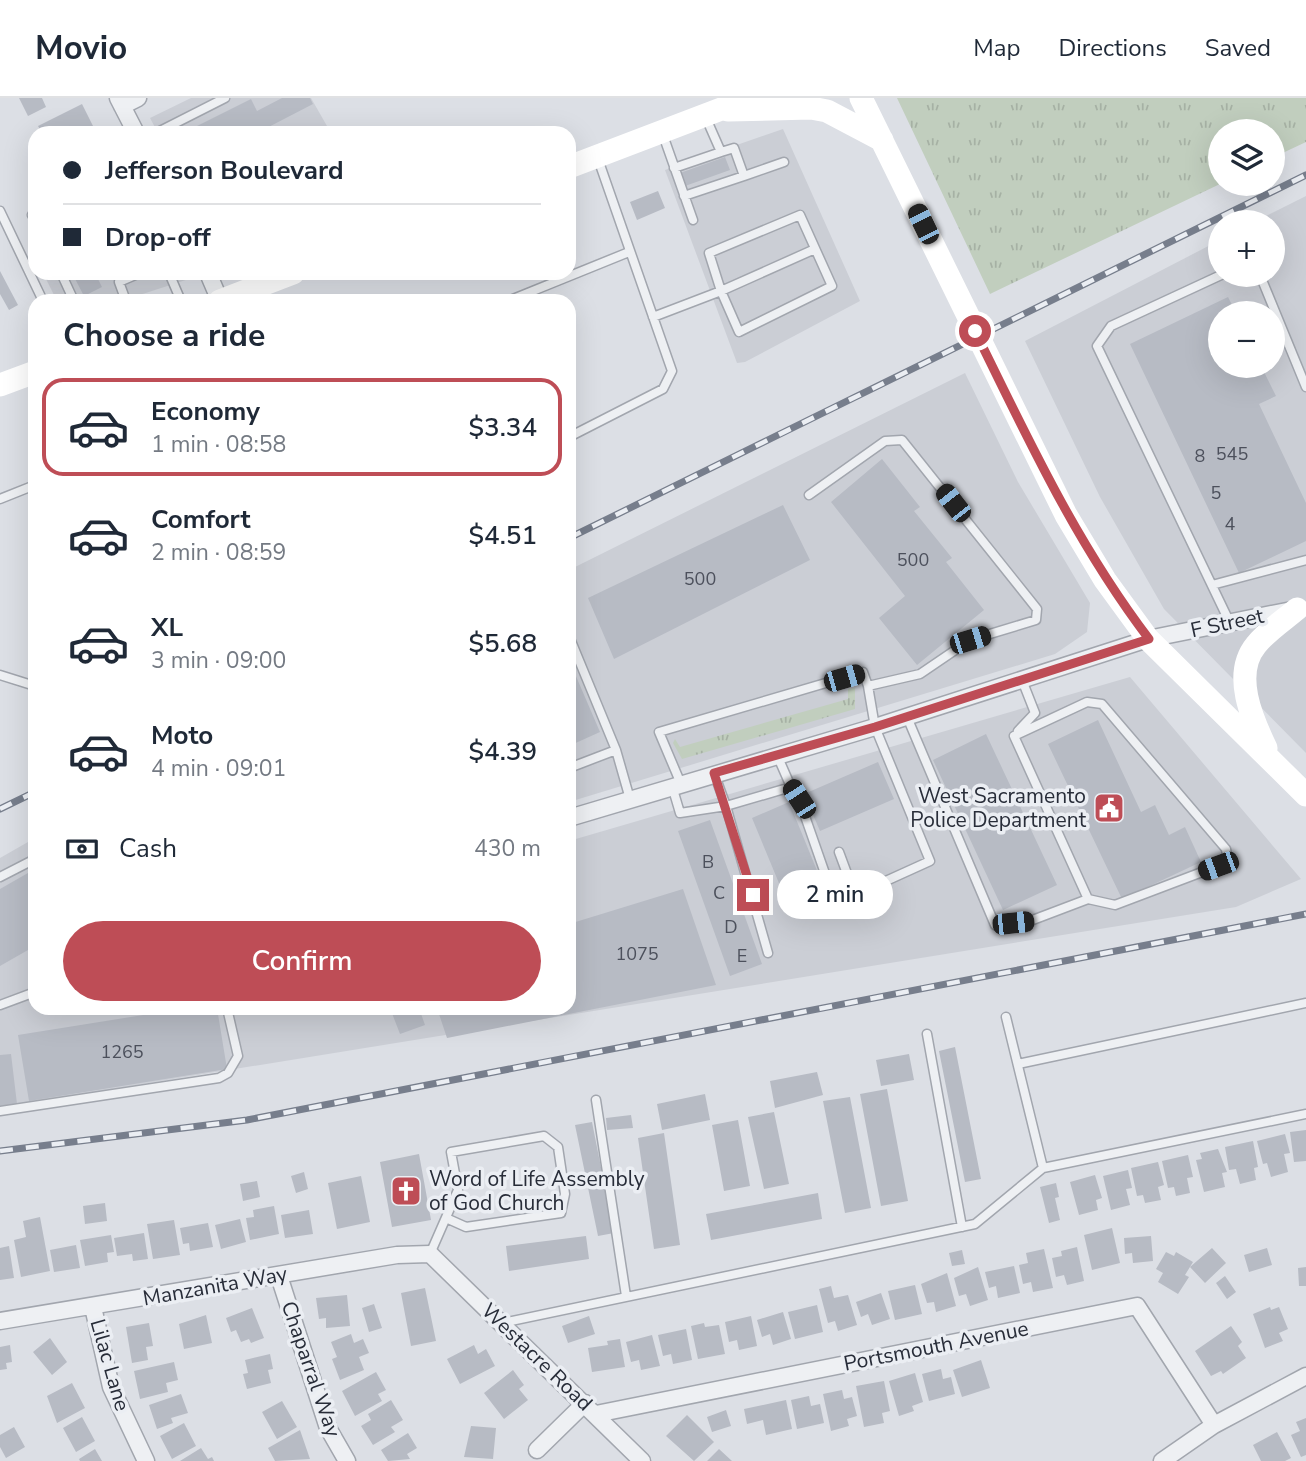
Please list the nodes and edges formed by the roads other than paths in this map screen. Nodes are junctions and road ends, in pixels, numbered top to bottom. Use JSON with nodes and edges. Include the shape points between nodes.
{"nodes":[{"id":1,"x":138,"y":98,"type":"edge"},
{"id":2,"x":225,"y":98,"type":"edge"},
{"id":3,"x":750,"y":98,"type":"edge"},
{"id":4,"x":861,"y":98,"type":"edge"},
{"id":5,"x":120,"y":102,"type":"edge"},
{"id":6,"x":711,"y":113,"type":"junction"},
{"id":7,"x":132,"y":126,"type":"edge"},
{"id":8,"x":170,"y":126,"type":"edge"},
{"id":9,"x":662,"y":132,"type":"junction"},
{"id":10,"x":882,"y":140,"type":"junction"},
{"id":11,"x":721,"y":152,"type":"junction"},
{"id":12,"x":597,"y":156,"type":"junction"},
{"id":13,"x":784,"y":162,"type":"dead end"},
{"id":14,"x":576,"y":164,"type":"edge"},
{"id":15,"x":674,"y":168,"type":"junction"},
{"id":16,"x":744,"y":176,"type":"junction"},
{"id":17,"x":684,"y":196,"type":"junction"},
{"id":18,"x":0,"y":211,"type":"edge"},
{"id":19,"x":692,"y":220,"type":"dead end"},
{"id":20,"x":815,"y":249,"type":"junction"},
{"id":21,"x":629,"y":252,"type":"junction"},
{"id":22,"x":28,"y":270,"type":"edge"},
{"id":23,"x":576,"y":273,"type":"edge"},
{"id":24,"x":124,"y":280,"type":"edge"},
{"id":25,"x":275,"y":280,"type":"edge"},
{"id":26,"x":560,"y":280,"type":"edge"},
{"id":27,"x":1208,"y":281,"type":"edge"},
{"id":28,"x":1265,"y":287,"type":"edge"},
{"id":29,"x":721,"y":291,"type":"junction"},
{"id":30,"x":123,"y":294,"type":"edge"},
{"id":31,"x":238,"y":294,"type":"edge"},
{"id":32,"x":525,"y":294,"type":"edge"},
{"id":33,"x":653,"y":317,"type":"junction"},
{"id":34,"x":28,"y":375,"type":"edge"},
{"id":35,"x":1304,"y":376,"type":"edge"},
{"id":36,"x":0,"y":385,"type":"edge"},
{"id":37,"x":1306,"y":387,"type":"edge"},
{"id":38,"x":576,"y":433,"type":"edge"},
{"id":39,"x":28,"y":488,"type":"edge"},
{"id":40,"x":809,"y":495,"type":"dead end"},
{"id":41,"x":0,"y":499,"type":"edge"},
{"id":42,"x":1306,"y":560,"type":"edge"},
{"id":43,"x":1212,"y":585,"type":"junction"},
{"id":44,"x":1301,"y":608,"type":"edge"},
{"id":45,"x":1230,"y":623,"type":"junction"},
{"id":46,"x":1149,"y":639,"type":"junction"},
{"id":47,"x":576,"y":653,"type":"edge"},
{"id":48,"x":0,"y":675,"type":"edge"},
{"id":49,"x":1023,"y":680,"type":"junction"},
{"id":50,"x":28,"y":685,"type":"edge"},
{"id":51,"x":868,"y":685,"type":"junction"},
{"id":52,"x":907,"y":717,"type":"junction"},
{"id":53,"x":875,"y":727,"type":"junction"},
{"id":54,"x":1014,"y":736,"type":"junction"},
{"id":55,"x":616,"y":750,"type":"junction"},
{"id":56,"x":777,"y":755,"type":"junction"},
{"id":57,"x":1271,"y":761,"type":"junction"},
{"id":58,"x":576,"y":765,"type":"edge"},
{"id":59,"x":714,"y":773,"type":"junction"},
{"id":60,"x":676,"y":785,"type":"junction"},
{"id":61,"x":791,"y":787,"type":"junction"},
{"id":62,"x":1306,"y":795,"type":"edge"},
{"id":63,"x":630,"y":799,"type":"junction"},
{"id":64,"x":726,"y":806,"type":"junction"},
{"id":65,"x":576,"y":816,"type":"edge"},
{"id":66,"x":839,"y":852,"type":"dead end"},
{"id":67,"x":28,"y":863,"type":"edge"},
{"id":68,"x":0,"y":877,"type":"edge"},
{"id":69,"x":791,"y":895,"type":"dead end"},
{"id":70,"x":1087,"y":899,"type":"junction"},
{"id":71,"x":768,"y":953,"type":"dead end"},
{"id":72,"x":28,"y":995,"type":"edge"},
{"id":73,"x":1306,"y":1003,"type":"edge"},
{"id":74,"x":0,"y":1005,"type":"edge"},
{"id":75,"x":229,"y":1015,"type":"edge"},
{"id":76,"x":1006,"y":1017,"type":"dead end"},
{"id":77,"x":927,"y":1034,"type":"dead end"},
{"id":78,"x":1018,"y":1064,"type":"junction"},
{"id":79,"x":596,"y":1100,"type":"dead end"},
{"id":80,"x":0,"y":1111,"type":"edge"},
{"id":81,"x":1306,"y":1114,"type":"edge"},
{"id":82,"x":1043,"y":1168,"type":"junction"},
{"id":83,"x":446,"y":1218,"type":"junction"},
{"id":84,"x":962,"y":1227,"type":"junction"},
{"id":85,"x":430,"y":1254,"type":"junction"},
{"id":86,"x":279,"y":1276,"type":"junction"},
{"id":87,"x":626,"y":1296,"type":"junction"},
{"id":88,"x":93,"y":1307,"type":"junction"},
{"id":89,"x":0,"y":1321,"type":"edge"},
{"id":90,"x":502,"y":1323,"type":"junction"},
{"id":91,"x":1306,"y":1376,"type":"edge"},
{"id":92,"x":590,"y":1408,"type":"junction"},
{"id":93,"x":1214,"y":1425,"type":"junction"},
{"id":94,"x":537,"y":1450,"type":"dead end"},
{"id":95,"x":146,"y":1461,"type":"edge"},
{"id":96,"x":347,"y":1461,"type":"edge"},
{"id":97,"x":642,"y":1461,"type":"edge"},
{"id":98,"x":1162,"y":1461,"type":"edge"}],
"edges":[{"from":1,"to":5,"type":"street"},
{"from":2,"to":8,"type":"lane"},
{"from":3,"to":6,"type":"main road"},
{"from":4,"to":10,"type":"main road"},
{"from":5,"to":7,"type":"street"},
{"from":6,"to":9,"type":"main road"},
{"from":6,"to":10,"type":"main road","via":[[811,108],[827,111]]},
{"from":6,"to":11,"type":"lane"},
{"from":9,"to":12,"type":"main road"},
{"from":9,"to":15,"type":"lane"},
{"from":10,"to":46,"type":"main road","via":[[1066,515],[1105,580]]},
{"from":11,"to":15,"type":"lane"},
{"from":11,"to":16,"type":"lane","via":[[734,148]]},
{"from":12,"to":14,"type":"main road"},
{"from":12,"to":21,"type":"lane"},
{"from":13,"to":16,"type":"lane"},
{"from":15,"to":17,"type":"lane"},
{"from":16,"to":17,"type":"lane","via":[[718,180]]},
{"from":17,"to":19,"type":"lane"},
{"from":18,"to":22,"type":"lane"},
{"from":20,"to":29,"type":"lane"},
{"from":20,"to":29,"type":"lane","via":[[800,215],[709,253]]},
{"from":20,"to":29,"type":"lane","via":[[832,286],[740,332]]},
{"from":21,"to":23,"type":"lane"},
{"from":21,"to":33,"type":"lane"},
{"from":24,"to":30,"type":"lane","via":[[119,282]]},
{"from":25,"to":31,"type":"main road"},
{"from":26,"to":32,"type":"lane"},
{"from":27,"to":43,"type":"lane","via":[[1111,326],[1097,346]]},
{"from":28,"to":35,"type":"lane"},
{"from":29,"to":33,"type":"lane"},
{"from":33,"to":38,"type":"lane","via":[[672,371],[663,389]]},
{"from":34,"to":36,"type":"main road"},
{"from":35,"to":37,"type":"lane"},
{"from":39,"to":41,"type":"lane"},
{"from":40,"to":51,"type":"lane","via":[[885,441],[902,440],[1037,609],[1036,620],[970,640],[920,674]]},
{"from":42,"to":43,"type":"lane"},
{"from":43,"to":45,"type":"lane"},
{"from":44,"to":45,"type":"street","name":"F Street"},
{"from":44,"to":57,"type":"main road","via":[[1256,644],[1247,658],[1251,716]]},
{"from":45,"to":46,"type":"street","name":"F Street"},
{"from":46,"to":49,"type":"street","name":"F Street"},
{"from":46,"to":57,"type":"main road"},
{"from":47,"to":55,"type":"lane"},
{"from":48,"to":50,"type":"lane"},
{"from":49,"to":52,"type":"street","name":"F Street"},
{"from":49,"to":54,"type":"lane","via":[[1035,713]]},
{"from":51,"to":53,"type":"lane"},
{"from":51,"to":60,"type":"lane","via":[[863,672],[659,732]]},
{"from":52,"to":53,"type":"street","name":"F Street"},
{"from":52,"to":70,"type":"lane","via":[[995,925],[1030,921]]},
{"from":53,"to":56,"type":"street","name":"F Street"},
{"from":53,"to":66,"type":"lane","via":[[930,861],[855,895]]},
{"from":54,"to":70,"type":"lane"},
{"from":54,"to":70,"type":"lane","via":[[1094,701],[1102,704],[1224,843],[1227,855],[1218,866],[1115,905]]},
{"from":55,"to":58,"type":"lane"},
{"from":55,"to":63,"type":"lane"},
{"from":56,"to":59,"type":"street","name":"F Street"},
{"from":56,"to":61,"type":"lane"},
{"from":57,"to":62,"type":"main road"},
{"from":59,"to":60,"type":"street","name":"F Street"},
{"from":59,"to":64,"type":"lane"},
{"from":60,"to":63,"type":"street","name":"F Street"},
{"from":60,"to":64,"type":"lane","via":[[680,813]]},
{"from":61,"to":64,"type":"lane"},
{"from":61,"to":69,"type":"lane","via":[[828,882]]},
{"from":63,"to":65,"type":"street","name":"F Street"},
{"from":64,"to":71,"type":"lane"},
{"from":67,"to":68,"type":"lane"},
{"from":72,"to":74,"type":"lane"},
{"from":73,"to":78,"type":"lane"},
{"from":75,"to":80,"type":"lane","via":[[238,1056],[228,1073],[219,1078]]},
{"from":76,"to":78,"type":"lane"},
{"from":77,"to":84,"type":"lane"},
{"from":78,"to":82,"type":"lane"},
{"from":79,"to":87,"type":"lane"},
{"from":81,"to":82,"type":"lane"},
{"from":82,"to":84,"type":"lane","via":[[975,1224]]},
{"from":83,"to":83,"type":"lane","via":[[466,1227],[561,1213],[565,1195],[558,1147],[544,1136],[451,1152],[458,1190]]},
{"from":83,"to":85,"type":"lane"},
{"from":84,"to":87,"type":"lane"},
{"from":85,"to":86,"type":"street","name":"Manzanita Way","via":[[397,1255]]},
{"from":85,"to":90,"type":"street","name":"Westacre Road"},
{"from":86,"to":88,"type":"street","name":"Manzanita Way"},
{"from":86,"to":96,"type":"street","name":"Chaparral Way","via":[[328,1428]]},
{"from":87,"to":90,"type":"lane"},
{"from":88,"to":89,"type":"street","name":"Manzanita Way"},
{"from":88,"to":95,"type":"street","name":"Lilac Lane","via":[[111,1387]]},
{"from":90,"to":92,"type":"street","name":"Westacre Road"},
{"from":91,"to":93,"type":"street"},
{"from":92,"to":93,"type":"street","name":"Portsmouth Avenue","via":[[1137,1306]]},
{"from":92,"to":94,"type":"street"},
{"from":92,"to":97,"type":"street","name":"Westacre Road"},
{"from":93,"to":98,"type":"street"}]}
